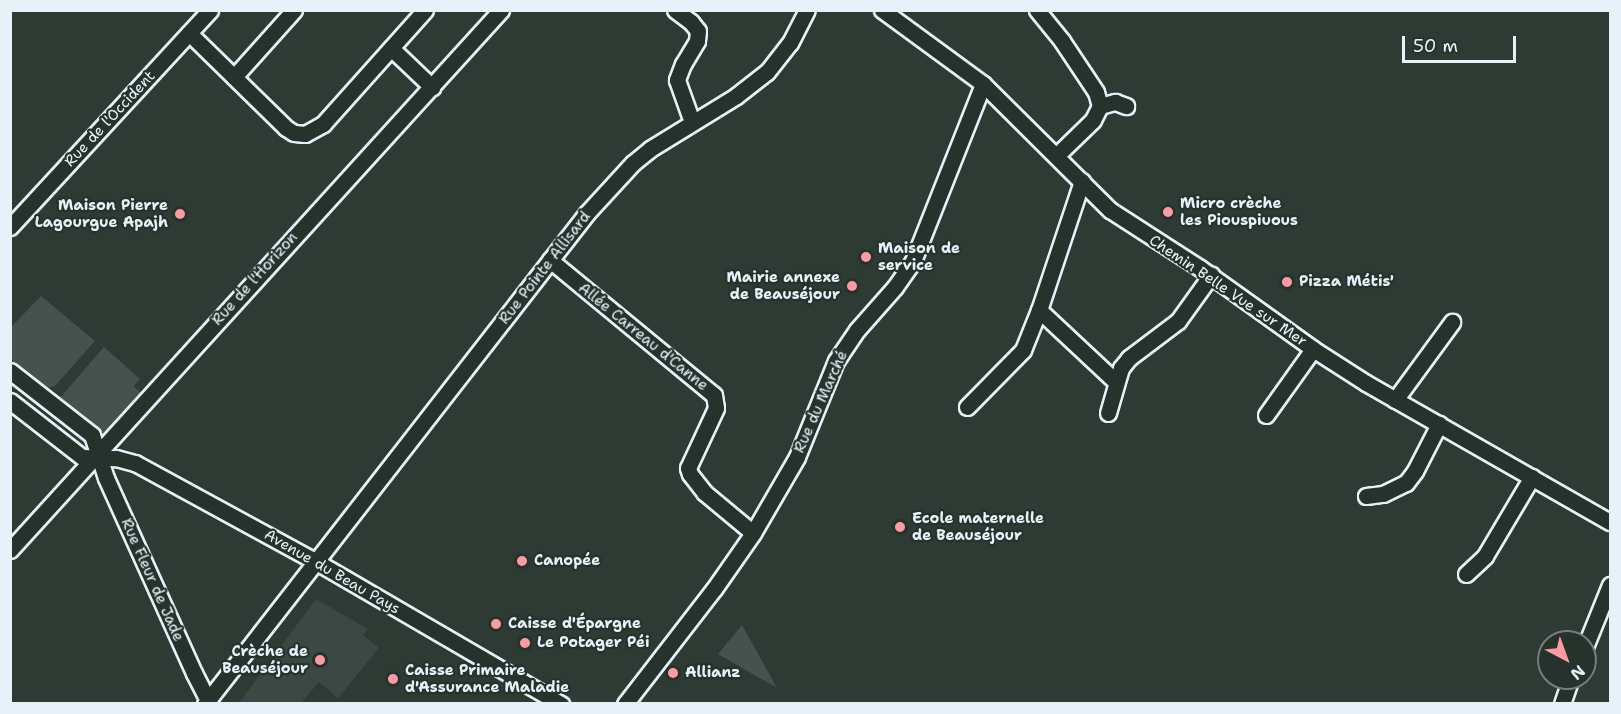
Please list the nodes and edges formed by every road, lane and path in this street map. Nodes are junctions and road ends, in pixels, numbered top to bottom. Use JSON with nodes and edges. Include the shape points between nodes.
{"nodes":[{"id":1,"x":210,"y":10,"type":"edge"},
{"id":2,"x":294,"y":10,"type":"edge"},
{"id":3,"x":425,"y":10,"type":"edge"},
{"id":4,"x":501,"y":10,"type":"edge"},
{"id":5,"x":675,"y":10,"type":"edge"},
{"id":6,"x":807,"y":10,"type":"edge"},
{"id":7,"x":882,"y":10,"type":"edge"},
{"id":8,"x":1037,"y":10,"type":"edge"},
{"id":9,"x":189,"y":33,"type":"junction"},
{"id":10,"x":391,"y":48,"type":"junction"},
{"id":11,"x":234,"y":77,"type":"junction"},
{"id":12,"x":983,"y":84,"type":"junction"},
{"id":13,"x":432,"y":87,"type":"junction"},
{"id":14,"x":1100,"y":106,"type":"junction"},
{"id":15,"x":1126,"y":106,"type":"dead end"},
{"id":16,"x":692,"y":122,"type":"junction"},
{"id":17,"x":1057,"y":155,"type":"junction"},
{"id":18,"x":1082,"y":181,"type":"junction"},
{"id":19,"x":10,"y":227,"type":"edge"},
{"id":20,"x":550,"y":260,"type":"junction"},
{"id":21,"x":1211,"y":275,"type":"junction"},
{"id":22,"x":1039,"y":310,"type":"junction"},
{"id":23,"x":1452,"y":322,"type":"dead end"},
{"id":24,"x":1313,"y":349,"type":"junction"},
{"id":25,"x":10,"y":371,"type":"edge"},
{"id":26,"x":1115,"y":381,"type":"junction"},
{"id":27,"x":1395,"y":400,"type":"junction"},
{"id":28,"x":10,"y":401,"type":"edge"},
{"id":29,"x":967,"y":407,"type":"dead end"},
{"id":30,"x":1108,"y":413,"type":"dead end"},
{"id":31,"x":1266,"y":415,"type":"dead end"},
{"id":32,"x":1439,"y":424,"type":"junction"},
{"id":33,"x":96,"y":455,"type":"junction"},
{"id":34,"x":1532,"y":477,"type":"junction"},
{"id":35,"x":1366,"y":496,"type":"dead end"},
{"id":36,"x":1611,"y":522,"type":"edge"},
{"id":37,"x":753,"y":533,"type":"junction"},
{"id":38,"x":10,"y":550,"type":"edge"},
{"id":39,"x":315,"y":561,"type":"junction"},
{"id":40,"x":1466,"y":574,"type":"dead end"},
{"id":41,"x":1611,"y":585,"type":"edge"},
{"id":42,"x":1592,"y":630,"type":"edge"},
{"id":43,"x":208,"y":702,"type":"edge"},
{"id":44,"x":561,"y":704,"type":"edge"},
{"id":45,"x":625,"y":704,"type":"edge"}],
"edges":[{"from":1,"to":9,"type":"street","name":"Rue de l'Occident"},
{"from":2,"to":11,"type":"street"},
{"from":3,"to":10,"type":"street"},
{"from":4,"to":13,"type":"street","name":"Rue de l'Horizon"},
{"from":5,"to":16,"type":"street","via":[[698,31],[677,81]]},
{"from":6,"to":16,"type":"street","name":"Rue Pointe Allisard","via":[[790,43],[767,72]]},
{"from":7,"to":12,"type":"street","name":"Chemin Belle Vue sur Mer"},
{"from":8,"to":14,"type":"street","via":[[1062,40],[1096,92]]},
{"from":9,"to":11,"type":"street"},
{"from":9,"to":19,"type":"street","name":"Rue de l'Occident"},
{"from":10,"to":11,"type":"street","via":[[323,124],[305,134],[286,128]]},
{"from":10,"to":13,"type":"street"},
{"from":12,"to":17,"type":"street","name":"Chemin Belle Vue sur Mer"},
{"from":12,"to":37,"type":"street","name":"Rue du Marché","via":[[913,261],[836,360],[797,457]]},
{"from":13,"to":33,"type":"street","name":"Rue de l'Horizon"},
{"from":14,"to":15,"type":"street","via":[[1115,102]]},
{"from":14,"to":17,"type":"street","via":[[1093,120]]},
{"from":16,"to":20,"type":"street","name":"Rue Pointe Allisard","via":[[633,163]]},
{"from":17,"to":18,"type":"street","name":"Chemin Belle Vue sur Mer"},
{"from":18,"to":21,"type":"street","name":"Chemin Belle Vue sur Mer","via":[[1110,210]]},
{"from":18,"to":22,"type":"street"},
{"from":20,"to":37,"type":"street","name":"Allée Carreau d'Canne","via":[[711,392],[716,408],[688,468],[705,493]]},
{"from":20,"to":39,"type":"street","name":"Rue Pointe Allisard"},
{"from":21,"to":24,"type":"street","name":"Chemin Belle Vue sur Mer"},
{"from":21,"to":26,"type":"street","via":[[1178,321],[1129,358]]},
{"from":22,"to":26,"type":"street"},
{"from":22,"to":29,"type":"street","via":[[1023,350]]},
{"from":23,"to":27,"type":"street"},
{"from":24,"to":27,"type":"street","name":"Chemin Belle Vue sur Mer"},
{"from":24,"to":31,"type":"street"},
{"from":25,"to":33,"type":"street","name":"Rue Fleur de Jade","via":[[92,435]]},
{"from":26,"to":30,"type":"street"},
{"from":27,"to":32,"type":"street","name":"Chemin Belle Vue sur Mer"},
{"from":28,"to":33,"type":"street","name":"Avenue du Beau Pays","via":[[82,457]]},
{"from":32,"to":34,"type":"street","name":"Chemin Belle Vue sur Mer"},
{"from":32,"to":35,"type":"street","via":[[1406,483],[1383,494]]},
{"from":33,"to":38,"type":"street","name":"Rue de l'Horizon"},
{"from":33,"to":39,"type":"street","name":"Avenue du Beau Pays","via":[[135,463]]},
{"from":33,"to":43,"type":"street","name":"Rue Fleur de Jade"},
{"from":34,"to":36,"type":"street","name":"Chemin Belle Vue sur Mer"},
{"from":34,"to":40,"type":"street","via":[[1485,556]]},
{"from":37,"to":45,"type":"street","name":"Rue du Marché"},
{"from":39,"to":43,"type":"street","name":"Rue Pointe Allisard"},
{"from":39,"to":44,"type":"street","name":"Avenue du Beau Pays"},
{"from":41,"to":42,"type":"street"}]}
